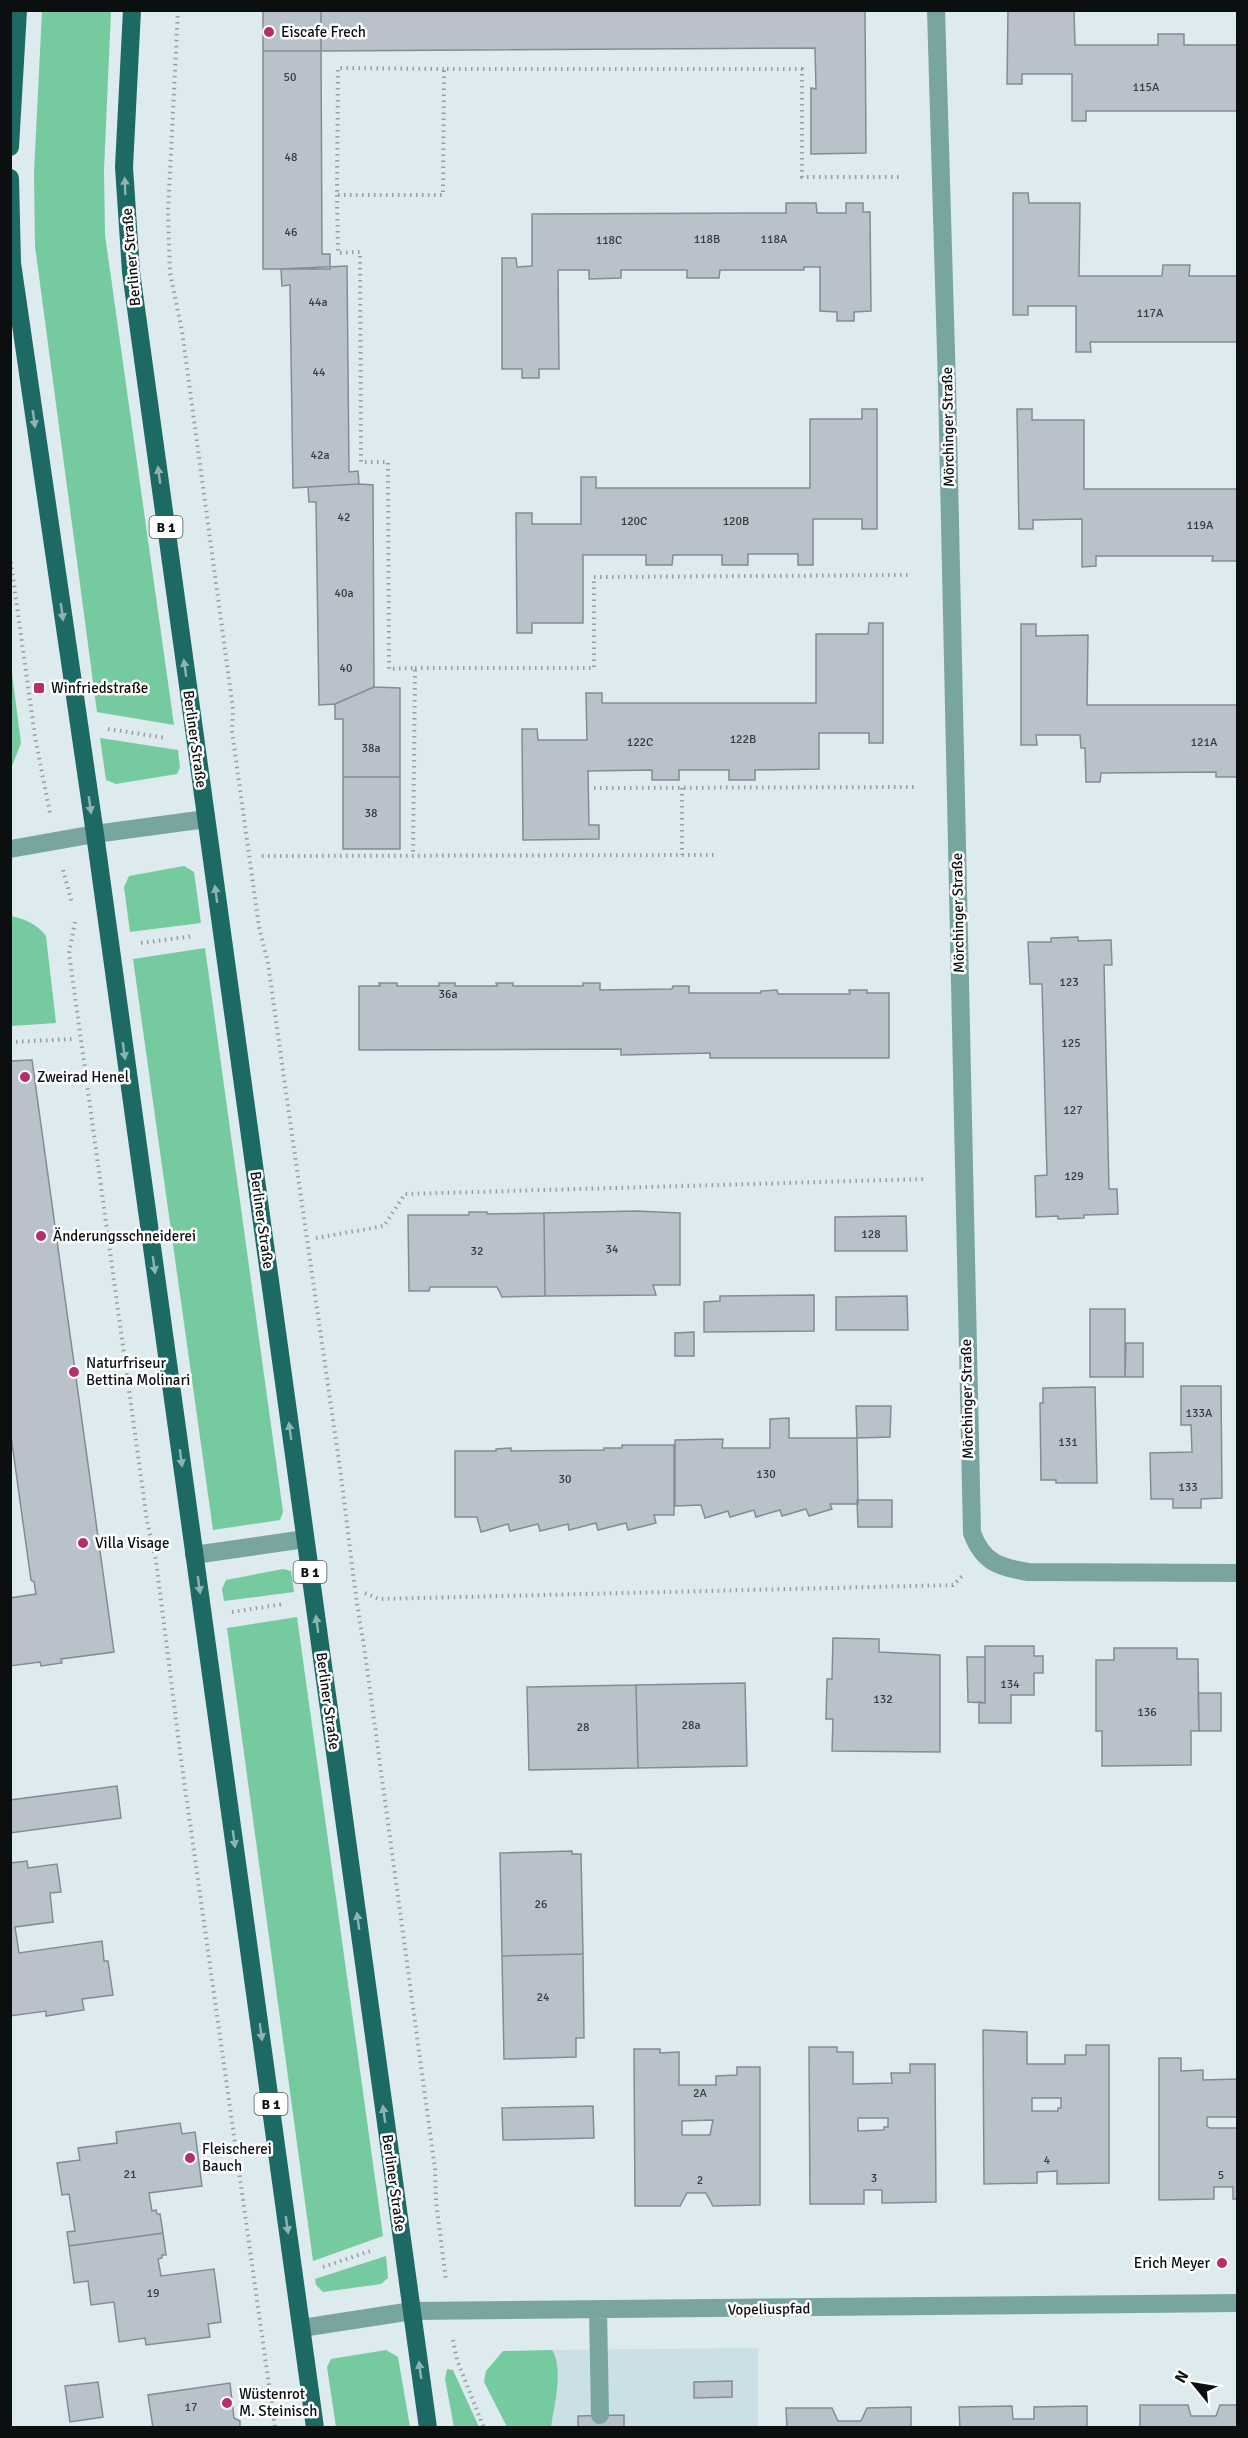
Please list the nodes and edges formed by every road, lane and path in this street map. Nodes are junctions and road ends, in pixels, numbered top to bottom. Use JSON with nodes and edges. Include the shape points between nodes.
{"nodes":[{"id":1,"x":18,"y":10,"type":"edge"},
{"id":2,"x":132,"y":10,"type":"edge"},
{"id":3,"x":178,"y":10,"type":"edge"},
{"id":4,"x":936,"y":10,"type":"edge"},
{"id":5,"x":444,"y":69,"type":"junction"},
{"id":6,"x":10,"y":147,"type":"edge"},
{"id":7,"x":899,"y":177,"type":"dead end"},
{"id":8,"x":10,"y":178,"type":"edge"},
{"id":9,"x":337,"y":195,"type":"junction"},
{"id":10,"x":10,"y":556,"type":"edge"},
{"id":11,"x":909,"y":575,"type":"dead end"},
{"id":12,"x":415,"y":668,"type":"junction"},
{"id":13,"x":99,"y":727,"type":"dead end"},
{"id":14,"x":176,"y":739,"type":"dead end"},
{"id":15,"x":40,"y":765,"type":"dead end"},
{"id":16,"x":915,"y":787,"type":"dead end"},
{"id":17,"x":594,"y":788,"type":"dead end"},
{"id":18,"x":682,"y":788,"type":"junction"},
{"id":19,"x":206,"y":819,"type":"junction"},
{"id":20,"x":95,"y":834,"type":"junction"},
{"id":21,"x":10,"y":849,"type":"edge"},
{"id":22,"x":682,"y":855,"type":"junction"},
{"id":23,"x":717,"y":855,"type":"dead end"},
{"id":24,"x":262,"y":856,"type":"dead end"},
{"id":25,"x":413,"y":856,"type":"junction"},
{"id":26,"x":74,"y":915,"type":"dead end"},
{"id":27,"x":203,"y":935,"type":"dead end"},
{"id":28,"x":131,"y":945,"type":"dead end"},
{"id":29,"x":72,"y":1039,"type":"dead end"},
{"id":30,"x":10,"y":1042,"type":"edge"},
{"id":31,"x":925,"y":1179,"type":"dead end"},
{"id":32,"x":316,"y":1238,"type":"dead end"},
{"id":33,"x":305,"y":1539,"type":"junction"},
{"id":34,"x":194,"y":1555,"type":"junction"},
{"id":35,"x":1238,"y":1573,"type":"edge"},
{"id":36,"x":954,"y":1585,"type":"dead end"},
{"id":37,"x":365,"y":1593,"type":"dead end"},
{"id":38,"x":296,"y":1603,"type":"dead end"},
{"id":39,"x":225,"y":1613,"type":"dead end"},
{"id":40,"x":374,"y":2249,"type":"dead end"},
{"id":41,"x":444,"y":2269,"type":"dead end"},
{"id":42,"x":314,"y":2270,"type":"dead end"},
{"id":43,"x":1238,"y":2303,"type":"edge"},
{"id":44,"x":598,"y":2310,"type":"junction"},
{"id":45,"x":412,"y":2311,"type":"junction"},
{"id":46,"x":302,"y":2328,"type":"junction"},
{"id":47,"x":454,"y":2351,"type":"dead end"},
{"id":48,"x":600,"y":2415,"type":"dead end"},
{"id":49,"x":275,"y":2427,"type":"edge"},
{"id":50,"x":315,"y":2427,"type":"edge"},
{"id":51,"x":428,"y":2427,"type":"edge"},
{"id":52,"x":484,"y":2427,"type":"edge"}],
"edges":[{"from":1,"to":6,"type":"main road"},
{"from":19,"to":2,"type":"main road","name":"Berliner Straße","number":"B 1","one_way":true,"via":[[131,272],[124,167]]},
{"from":3,"to":41,"type":"path","via":[[169,202],[170,273],[202,477],[259,927],[268,963],[338,1450],[354,1594],[435,2169]]},
{"from":4,"to":35,"type":"street","name":"Mörchinger Straße","via":[[972,1533],[983,1556],[1007,1568],[1028,1572]]},
{"from":5,"to":7,"type":"path","via":[[802,69],[802,177]]},
{"from":5,"to":9,"type":"path","via":[[443,195]]},
{"from":5,"to":9,"type":"path","via":[[338,68]]},
{"from":8,"to":20,"type":"main road","number":"B 1","one_way":true,"via":[[12,262]]},
{"from":9,"to":12,"type":"path","via":[[338,253],[360,252],[361,462],[388,462],[389,669]]},
{"from":10,"to":15,"type":"path"},
{"from":11,"to":12,"type":"path","via":[[594,576],[594,668]]},
{"from":12,"to":25,"type":"path"},
{"from":13,"to":14,"type":"path"},
{"from":16,"to":18,"type":"path"},
{"from":17,"to":18,"type":"path"},
{"from":18,"to":22,"type":"path"},
{"from":19,"to":20,"type":"street"},
{"from":33,"to":19,"type":"main road","name":"Berliner Straße","number":"B 1","one_way":true},
{"from":20,"to":21,"type":"street"},
{"from":20,"to":34,"type":"main road","number":"B 1","one_way":true},
{"from":22,"to":23,"type":"path"},
{"from":22,"to":25,"type":"path"},
{"from":24,"to":25,"type":"path"},
{"from":26,"to":49,"type":"path","via":[[69,953],[77,1016]]},
{"from":27,"to":28,"type":"path"},
{"from":29,"to":30,"type":"path"},
{"from":31,"to":32,"type":"path","via":[[405,1194],[384,1226]]},
{"from":33,"to":34,"type":"street"},
{"from":45,"to":33,"type":"main road","name":"Berliner Straße","number":"B 1","one_way":true},
{"from":34,"to":46,"type":"main road","number":"B 1","one_way":true},
{"from":36,"to":37,"type":"path","via":[[380,1599]]},
{"from":38,"to":39,"type":"path"},
{"from":40,"to":42,"type":"path"},
{"from":43,"to":44,"type":"street","name":"Vopeliuspfad"},
{"from":44,"to":45,"type":"street","name":"Vopeliuspfad"},
{"from":44,"to":48,"type":"street"},
{"from":45,"to":46,"type":"street","name":"Vopeliuspfad"},
{"from":51,"to":45,"type":"main road","name":"Berliner Straße","number":"B 1","one_way":true},
{"from":46,"to":50,"type":"main road","number":"B 1"},
{"from":47,"to":52,"type":"path"}]}
